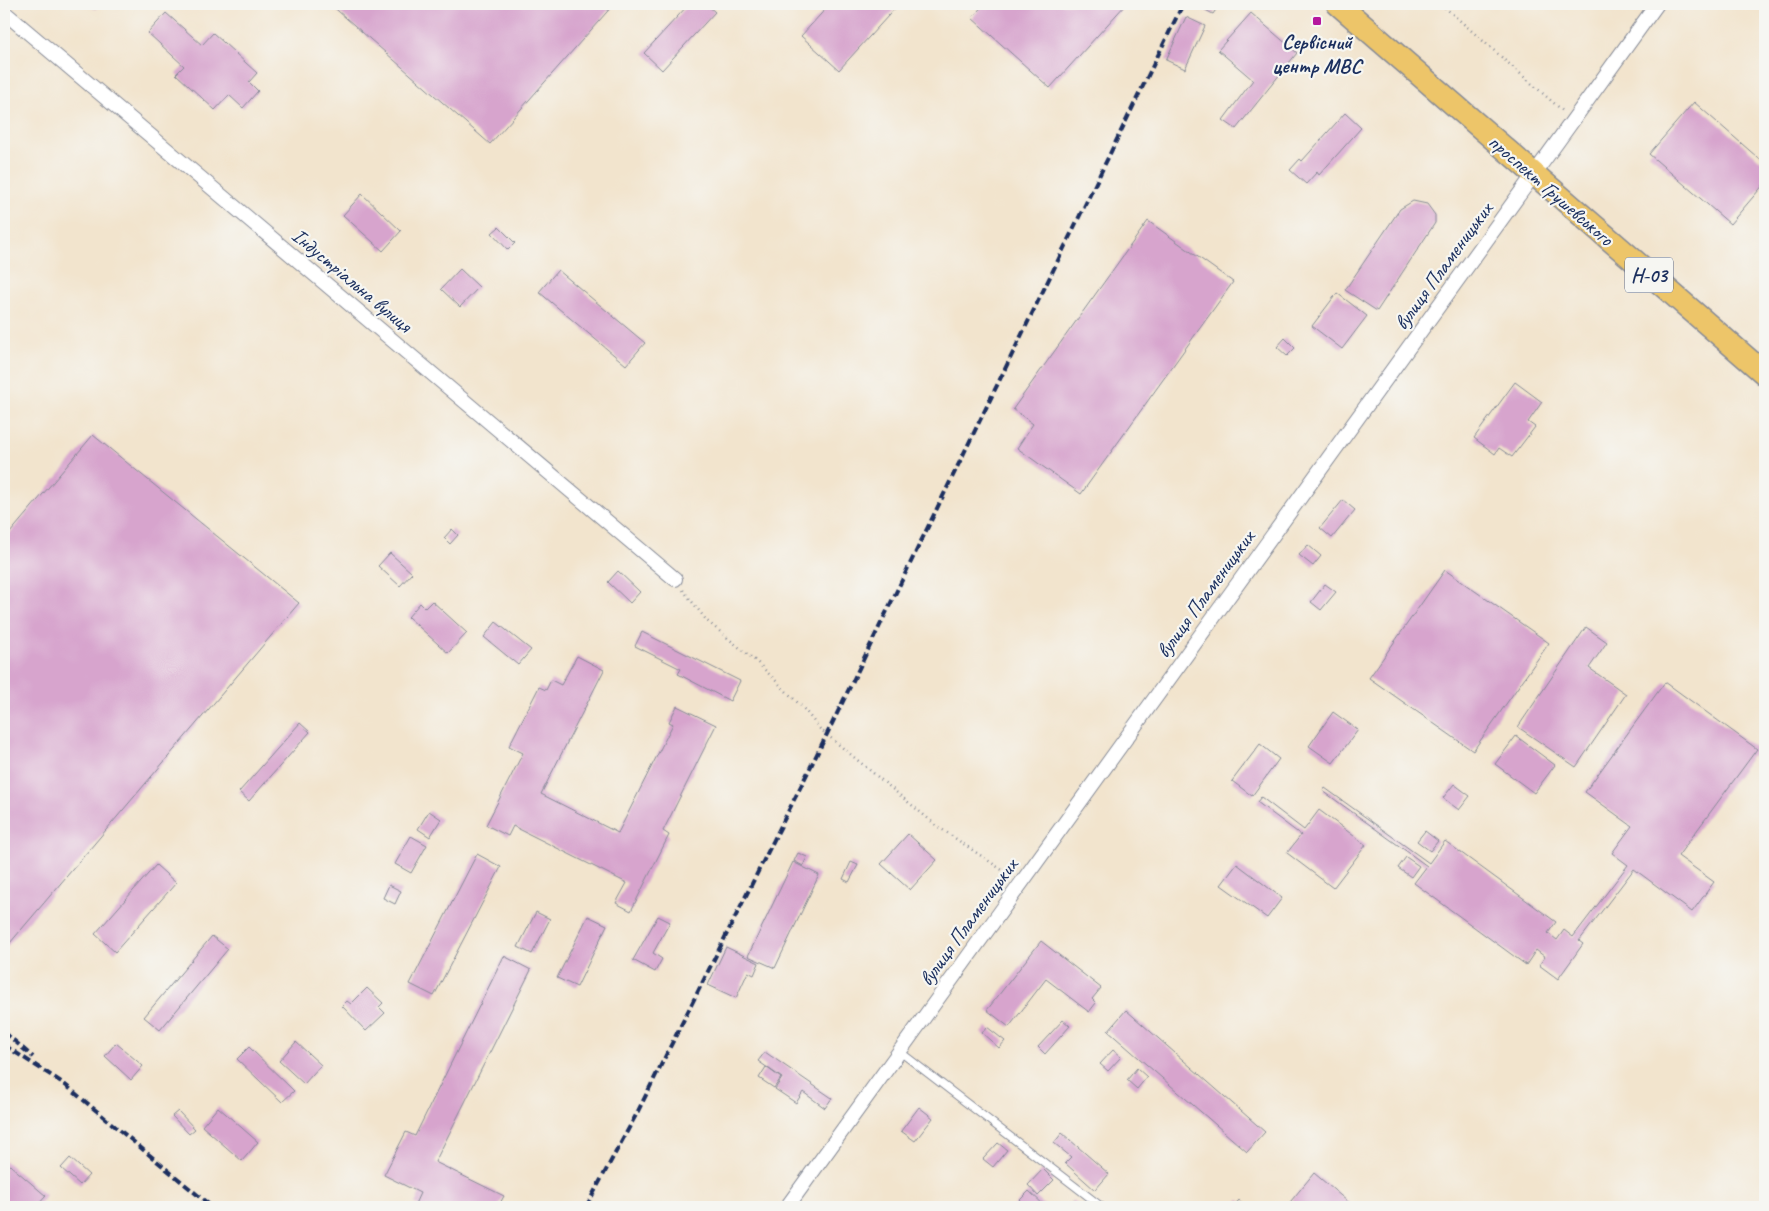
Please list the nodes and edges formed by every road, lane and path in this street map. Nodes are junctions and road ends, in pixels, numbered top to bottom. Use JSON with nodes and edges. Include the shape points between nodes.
{"nodes":[{"id":1,"x":1338,"y":4,"type":"edge"},
{"id":2,"x":1441,"y":4,"type":"edge"},
{"id":3,"x":1656,"y":4,"type":"edge"},
{"id":4,"x":4,"y":12,"type":"edge"},
{"id":5,"x":1573,"y":121,"type":"junction"},
{"id":6,"x":1533,"y":175,"type":"junction"},
{"id":7,"x":1765,"y":374,"type":"edge"},
{"id":8,"x":675,"y":579,"type":"joint"},
{"id":9,"x":1020,"y":883,"type":"junction"},
{"id":10,"x":900,"y":1051,"type":"junction"},
{"id":11,"x":787,"y":1207,"type":"edge"},
{"id":12,"x":1102,"y":1207,"type":"edge"}],
"edges":[{"from":1,"to":6,"type":"main road","name":"проспект Грушевського","number":"Н-03"},
{"from":2,"to":5,"type":"path"},
{"from":3,"to":5,"type":"street","name":"вулиця Пламеницьких"},
{"from":4,"to":8,"type":"street","name":"Індустріальна вулиця"},
{"from":5,"to":6,"type":"street","name":"вулиця Пламеницьких"},
{"from":6,"to":7,"type":"main road","name":"проспект Грушевського","number":"Н-03"},
{"from":6,"to":9,"type":"street","name":"вулиця Пламеницьких"},
{"from":8,"to":9,"type":"path","via":[[707,621],[757,662],[804,708],[820,729],[937,826]]},
{"from":9,"to":10,"type":"street","name":"вулиця Пламеницьких"},
{"from":10,"to":11,"type":"street","name":"вулиця Пламеницьких"},
{"from":10,"to":12,"type":"lane"}]}
